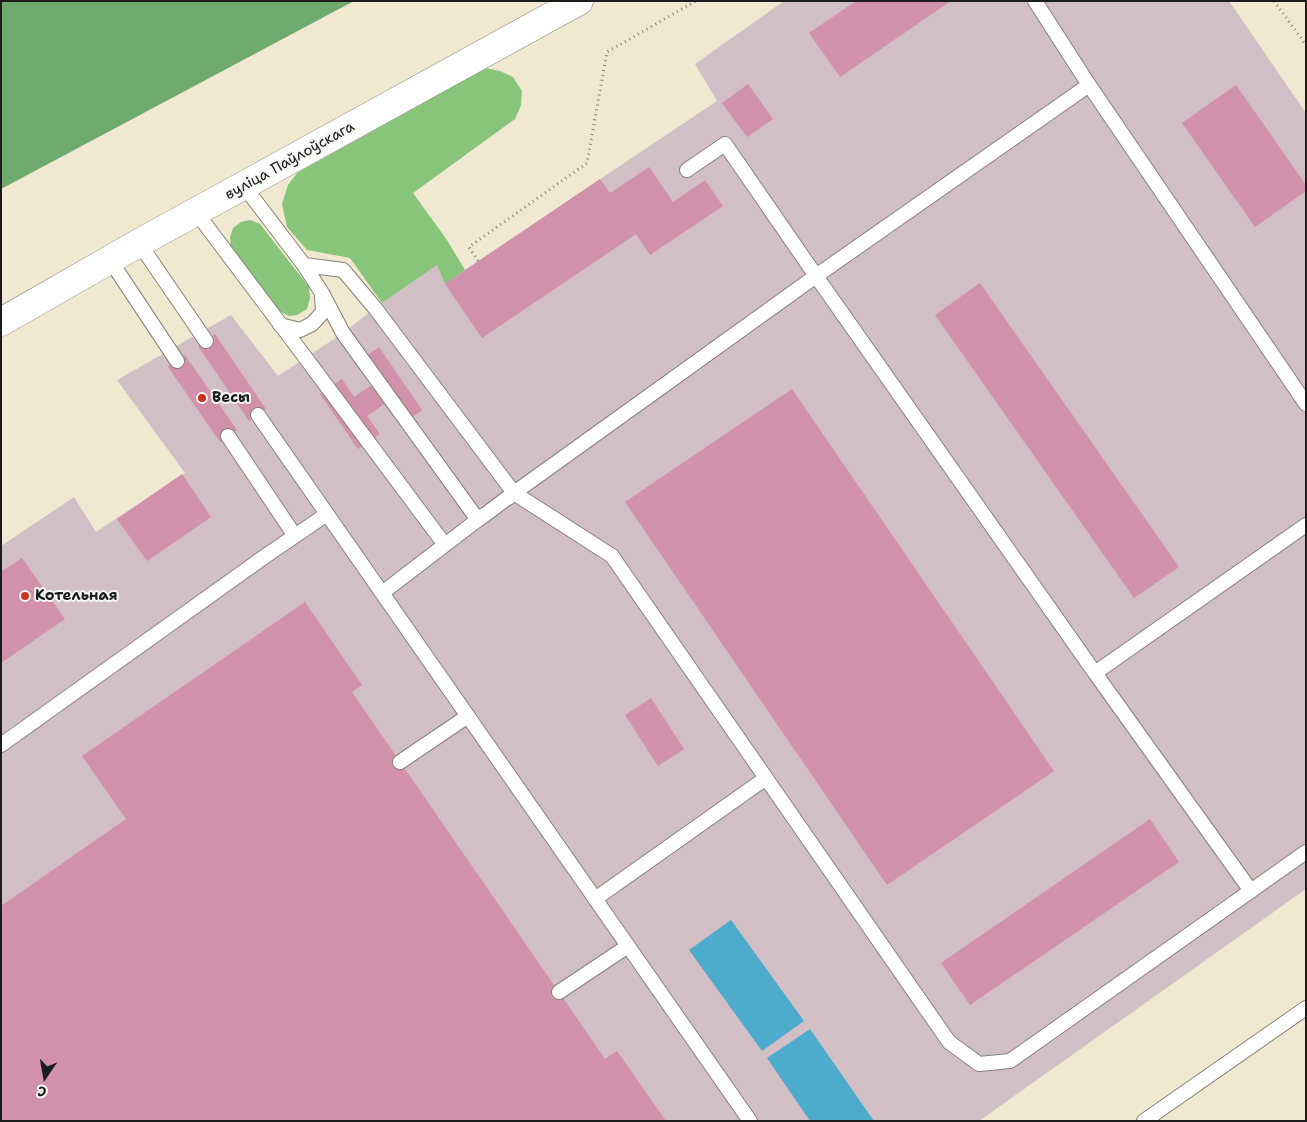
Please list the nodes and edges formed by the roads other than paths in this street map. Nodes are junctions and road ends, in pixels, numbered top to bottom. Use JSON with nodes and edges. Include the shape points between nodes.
{"nodes":[{"id":1,"x":579,"y":1,"type":"edge"},
{"id":2,"x":1035,"y":1,"type":"edge"},
{"id":3,"x":1089,"y":86,"type":"junction"},
{"id":4,"x":687,"y":170,"type":"dead end"},
{"id":5,"x":244,"y":186,"type":"junction"},
{"id":6,"x":196,"y":212,"type":"junction"},
{"id":7,"x":139,"y":243,"type":"junction"},
{"id":8,"x":110,"y":260,"type":"junction"},
{"id":9,"x":304,"y":265,"type":"junction"},
{"id":10,"x":816,"y":276,"type":"junction"},
{"id":11,"x":322,"y":293,"type":"junction"},
{"id":12,"x":1,"y":322,"type":"edge"},
{"id":13,"x":280,"y":325,"type":"junction"},
{"id":14,"x":206,"y":340,"type":"dead end"},
{"id":15,"x":177,"y":361,"type":"dead end"},
{"id":16,"x":1306,"y":404,"type":"edge"},
{"id":17,"x":258,"y":415,"type":"dead end"},
{"id":18,"x":228,"y":436,"type":"dead end"},
{"id":19,"x":514,"y":493,"type":"junction"},
{"id":20,"x":327,"y":514,"type":"junction"},
{"id":21,"x":478,"y":520,"type":"junction"},
{"id":22,"x":1306,"y":526,"type":"edge"},
{"id":23,"x":295,"y":536,"type":"junction"},
{"id":24,"x":444,"y":545,"type":"junction"},
{"id":25,"x":382,"y":593,"type":"junction"},
{"id":26,"x":1095,"y":673,"type":"junction"},
{"id":27,"x":468,"y":716,"type":"junction"},
{"id":28,"x":1,"y":745,"type":"edge"},
{"id":29,"x":400,"y":762,"type":"dead end"},
{"id":30,"x":766,"y":778,"type":"junction"},
{"id":31,"x":1306,"y":852,"type":"edge"},
{"id":32,"x":1250,"y":891,"type":"junction"},
{"id":33,"x":595,"y":899,"type":"junction"},
{"id":34,"x":628,"y":946,"type":"junction"},
{"id":35,"x":559,"y":992,"type":"dead end"},
{"id":36,"x":1306,"y":1008,"type":"edge"},
{"id":37,"x":750,"y":1121,"type":"edge"},
{"id":38,"x":1144,"y":1121,"type":"edge"}],
"edges":[{"from":1,"to":5,"type":"street","name":"вуліца Паўлоўскага"},
{"from":2,"to":3,"type":"lane"},
{"from":3,"to":10,"type":"lane"},
{"from":3,"to":16,"type":"lane"},
{"from":4,"to":10,"type":"lane","via":[[725,144]]},
{"from":5,"to":6,"type":"street","name":"вуліца Паўлоўскага"},
{"from":5,"to":9,"type":"lane"},
{"from":6,"to":7,"type":"street","name":"вуліца Паўлоўскага"},
{"from":6,"to":13,"type":"lane"},
{"from":7,"to":8,"type":"street","name":"вуліца Паўлоўскага"},
{"from":7,"to":14,"type":"lane"},
{"from":8,"to":12,"type":"street","name":"вуліца Паўлоўскага"},
{"from":8,"to":15,"type":"lane"},
{"from":9,"to":11,"type":"lane"},
{"from":9,"to":19,"type":"lane","via":[[343,270]]},
{"from":10,"to":19,"type":"lane"},
{"from":10,"to":26,"type":"lane"},
{"from":11,"to":13,"type":"lane","via":[[323,312],[312,324],[300,330]]},
{"from":11,"to":21,"type":"lane","via":[[343,333]]},
{"from":13,"to":24,"type":"lane"},
{"from":17,"to":20,"type":"lane"},
{"from":18,"to":23,"type":"lane"},
{"from":19,"to":21,"type":"lane"},
{"from":19,"to":30,"type":"lane","via":[[612,556]]},
{"from":20,"to":23,"type":"lane"},
{"from":20,"to":25,"type":"lane"},
{"from":21,"to":24,"type":"lane"},
{"from":22,"to":26,"type":"lane"},
{"from":23,"to":28,"type":"lane"},
{"from":24,"to":25,"type":"lane"},
{"from":25,"to":27,"type":"lane"},
{"from":26,"to":32,"type":"lane"},
{"from":27,"to":29,"type":"lane"},
{"from":27,"to":33,"type":"lane"},
{"from":30,"to":32,"type":"lane","via":[[949,1042],[979,1064],[1010,1061]]},
{"from":30,"to":33,"type":"lane"},
{"from":31,"to":32,"type":"lane"},
{"from":33,"to":34,"type":"lane"},
{"from":34,"to":35,"type":"lane"},
{"from":34,"to":37,"type":"lane"},
{"from":36,"to":38,"type":"lane"}]}
